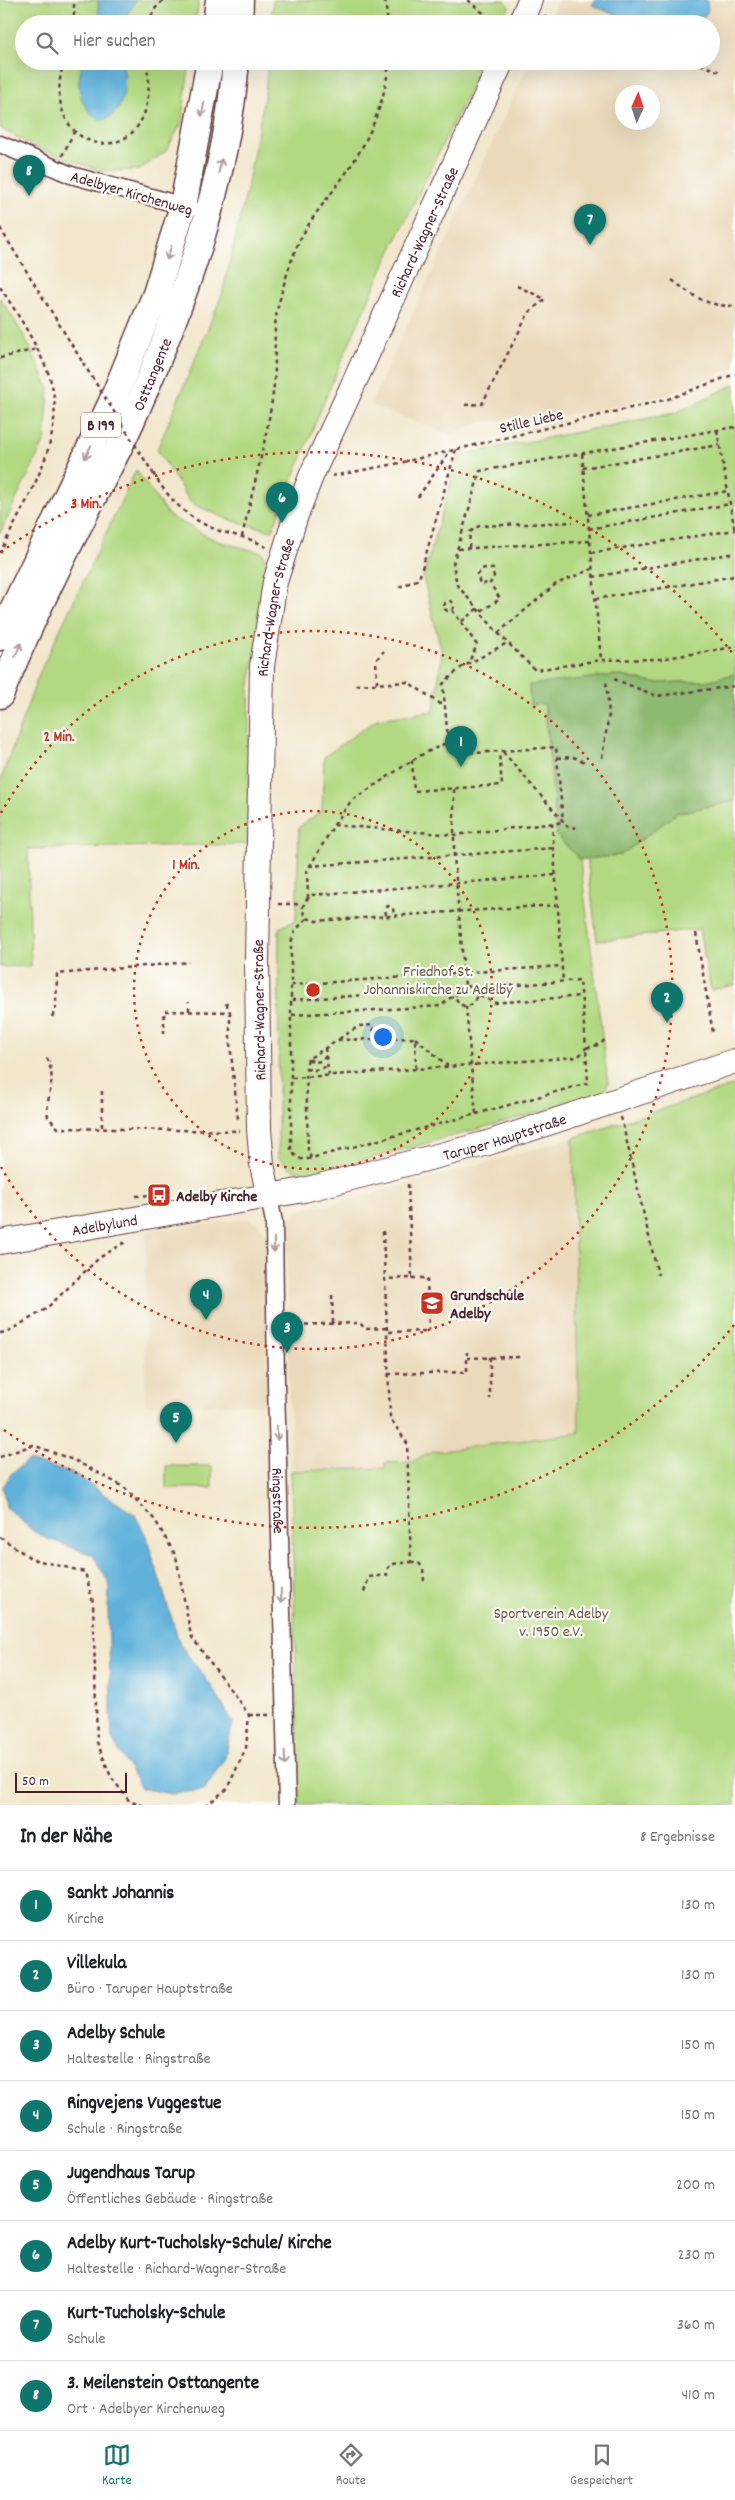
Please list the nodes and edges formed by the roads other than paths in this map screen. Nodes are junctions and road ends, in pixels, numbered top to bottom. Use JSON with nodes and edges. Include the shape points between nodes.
{"nodes":[{"id":1,"x":219,"y":0,"type":"edge"},
{"id":2,"x":240,"y":0,"type":"edge"},
{"id":3,"x":217,"y":15,"type":"edge"},
{"id":4,"x":239,"y":15,"type":"edge"},
{"id":5,"x":208,"y":70,"type":"edge"},
{"id":6,"x":235,"y":70,"type":"edge"},
{"id":7,"x":498,"y":70,"type":"edge"},
{"id":8,"x":0,"y":144,"type":"edge"},
{"id":9,"x":183,"y":206,"type":"junction"},
{"id":10,"x":210,"y":214,"type":"junction"},
{"id":11,"x":0,"y":637,"type":"edge"},
{"id":12,"x":0,"y":695,"type":"edge"},
{"id":13,"x":735,"y":1061,"type":"edge"},
{"id":14,"x":269,"y":1196,"type":"junction"},
{"id":15,"x":0,"y":1242,"type":"edge"},
{"id":16,"x":288,"y":1805,"type":"edge"}],
"edges":[{"from":1,"to":3,"type":"main road"},
{"from":2,"to":4,"type":"main road"},
{"from":5,"to":9,"type":"main road","name":"Osttangente","number":"B 199","one_way":true},
{"from":10,"to":6,"type":"main road","name":"Osttangente","number":"B 199","one_way":true,"via":[[233,98]]},
{"from":7,"to":14,"type":"street","name":"Richard-Wagner-Straße","via":[[312,474],[275,582],[262,666],[257,962],[250,1131]]},
{"from":8,"to":9,"type":"street","name":"Adelbyer Kirchenweg","via":[[57,169]]},
{"from":9,"to":10,"type":"street","name":"Adelbyer Kirchenweg"},
{"from":9,"to":11,"type":"main road","name":"Osttangente","number":"B 199","one_way":true,"via":[[156,294],[112,402]]},
{"from":12,"to":10,"type":"main road","name":"Osttangente","number":"B 199","one_way":true,"via":[[20,645],[133,417],[180,306]]},
{"from":13,"to":14,"type":"street","name":"Taruper Hauptstraße","via":[[488,1143]]},
{"from":14,"to":15,"type":"street","name":"Adelbylund"},
{"from":14,"to":16,"type":"street","name":"Ringstraße","one_way":true,"via":[[274,1222]]}]}
